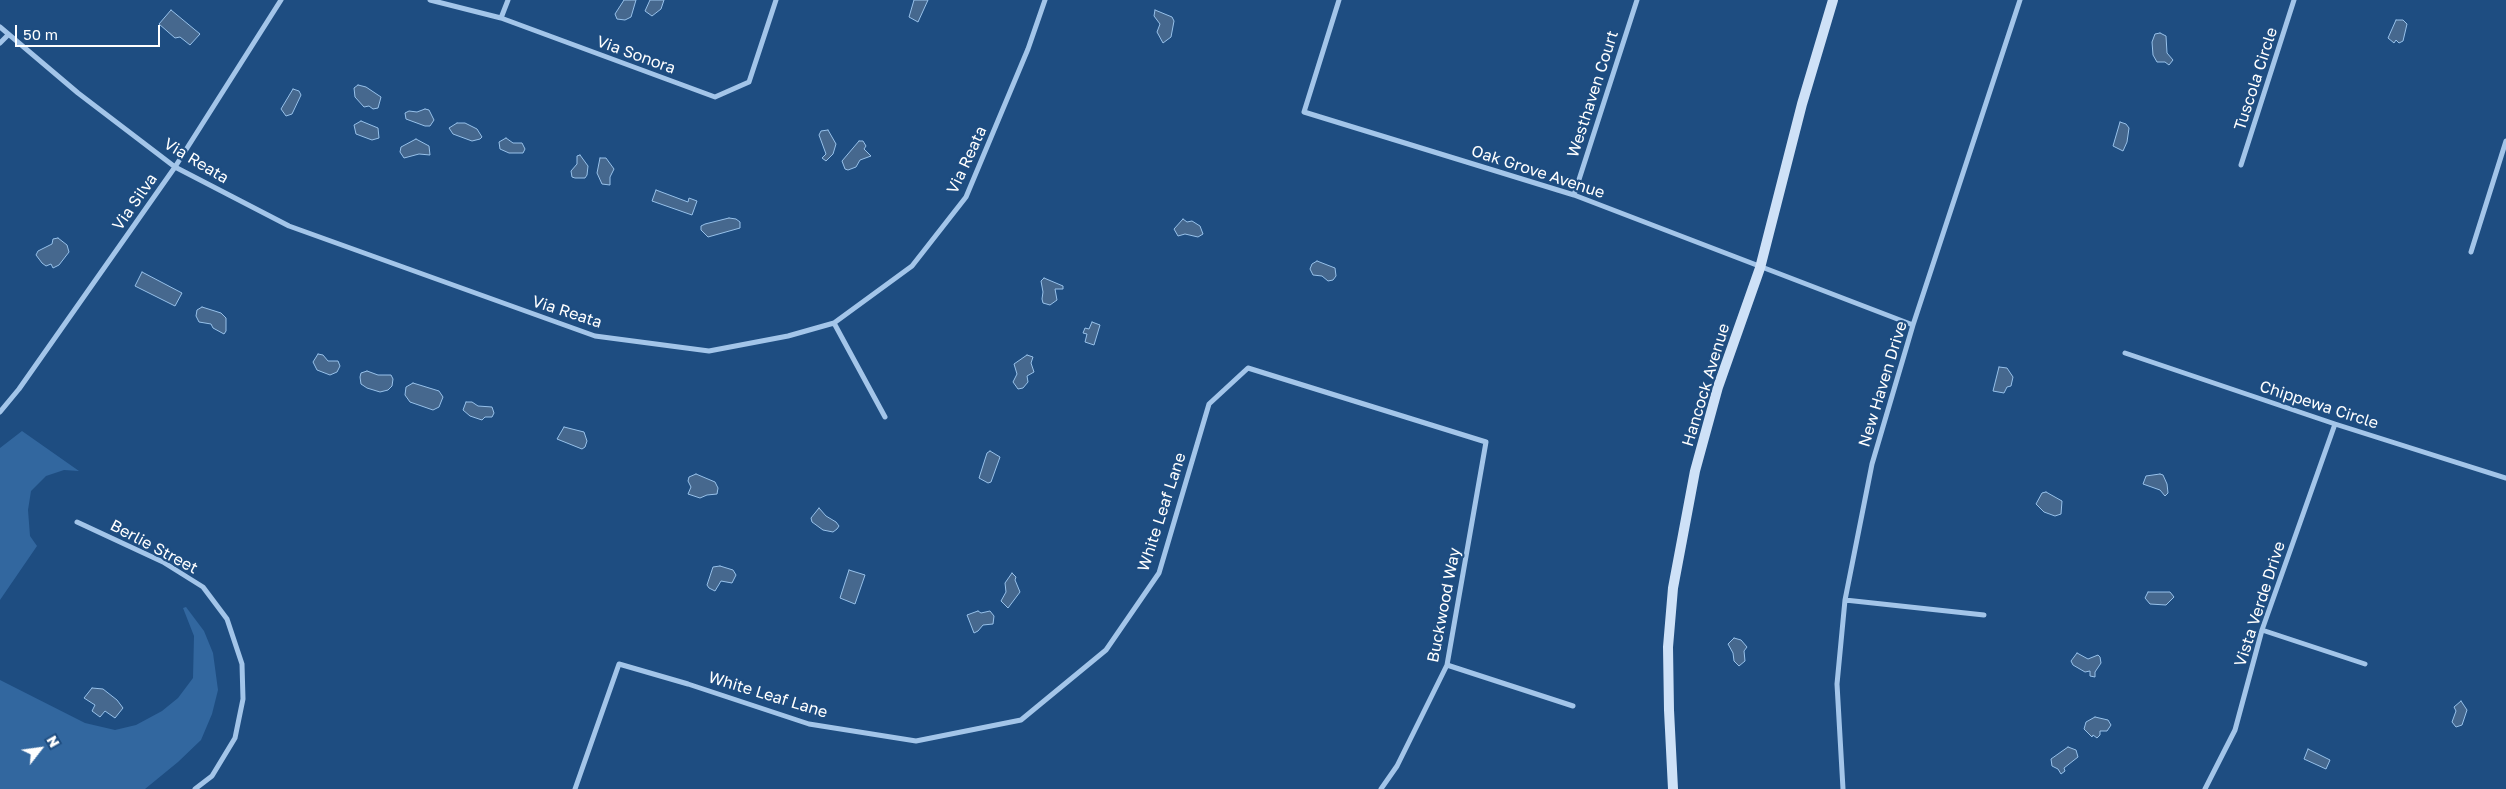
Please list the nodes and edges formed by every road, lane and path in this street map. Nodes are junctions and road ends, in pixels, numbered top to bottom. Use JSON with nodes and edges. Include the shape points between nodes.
{"nodes":[{"id":1,"x":281,"y":0,"type":"edge"},
{"id":2,"x":430,"y":0,"type":"edge"},
{"id":3,"x":508,"y":0,"type":"edge"},
{"id":4,"x":776,"y":0,"type":"edge"},
{"id":5,"x":1045,"y":0,"type":"edge"},
{"id":6,"x":1339,"y":0,"type":"edge"},
{"id":7,"x":1637,"y":0,"type":"edge"},
{"id":8,"x":1833,"y":0,"type":"edge"},
{"id":9,"x":2020,"y":0,"type":"edge"},
{"id":10,"x":2294,"y":0,"type":"edge"},
{"id":11,"x":501,"y":18,"type":"junction"},
{"id":12,"x":0,"y":27,"type":"edge"},
{"id":13,"x":8,"y":34,"type":"junction"},
{"id":14,"x":0,"y":43,"type":"edge"},
{"id":15,"x":2506,"y":142,"type":"edge"},
{"id":16,"x":2241,"y":165,"type":"dead end"},
{"id":17,"x":175,"y":167,"type":"junction"},
{"id":18,"x":1574,"y":195,"type":"junction"},
{"id":19,"x":2471,"y":252,"type":"dead end"},
{"id":20,"x":1760,"y":268,"type":"junction"},
{"id":21,"x":834,"y":323,"type":"junction"},
{"id":22,"x":1913,"y":325,"type":"junction"},
{"id":23,"x":2125,"y":353,"type":"dead end"},
{"id":24,"x":0,"y":412,"type":"edge"},
{"id":25,"x":885,"y":417,"type":"dead end"},
{"id":26,"x":2335,"y":424,"type":"junction"},
{"id":27,"x":1486,"y":442,"type":"joint"},
{"id":28,"x":2506,"y":478,"type":"edge"},
{"id":29,"x":77,"y":522,"type":"dead end"},
{"id":30,"x":1845,"y":600,"type":"junction"},
{"id":31,"x":1984,"y":615,"type":"dead end"},
{"id":32,"x":2262,"y":630,"type":"junction"},
{"id":33,"x":2365,"y":664,"type":"dead end"},
{"id":34,"x":1447,"y":665,"type":"junction"},
{"id":35,"x":1572,"y":706,"type":"dead end"},
{"id":36,"x":196,"y":789,"type":"edge"},
{"id":37,"x":574,"y":789,"type":"edge"},
{"id":38,"x":1381,"y":789,"type":"edge"},
{"id":39,"x":1673,"y":789,"type":"edge"},
{"id":40,"x":1843,"y":789,"type":"edge"},
{"id":41,"x":2205,"y":789,"type":"edge"}],
"edges":[{"from":1,"to":17,"type":"street","name":"Via Silva"},
{"from":2,"to":11,"type":"street","name":"Via Sonora"},
{"from":3,"to":11,"type":"street"},
{"from":4,"to":11,"type":"street","name":"Via Sonora","via":[[749,82],[715,98]]},
{"from":5,"to":21,"type":"street","name":"Via Reata","via":[[966,197],[912,266]]},
{"from":6,"to":18,"type":"street","name":"Oak Grove Avenue","via":[[1304,112]]},
{"from":7,"to":18,"type":"street","name":"Westhaven Court"},
{"from":8,"to":20,"type":"main road","name":"Hancock Avenue"},
{"from":9,"to":22,"type":"street","name":"New Haven Drive"},
{"from":10,"to":16,"type":"street","name":"Tuscola Circle"},
{"from":12,"to":13,"type":"street","name":"Via Reata"},
{"from":13,"to":14,"type":"street"},
{"from":13,"to":17,"type":"street","name":"Via Reata","via":[[78,93]]},
{"from":15,"to":19,"type":"street"},
{"from":17,"to":21,"type":"street","name":"Via Reata","via":[[289,226],[595,336],[708,351],[788,336]]},
{"from":17,"to":24,"type":"street","name":"Via Silva","via":[[20,389]]},
{"from":18,"to":20,"type":"street","name":"Oak Grove Avenue"},
{"from":20,"to":22,"type":"street","name":"Oak Grove Avenue"},
{"from":20,"to":39,"type":"main road","name":"Hancock Avenue","via":[[1718,387],[1698,461],[1673,588],[1668,647],[1668,710]]},
{"from":21,"to":25,"type":"street"},
{"from":22,"to":30,"type":"street","name":"New Haven Drive","via":[[1872,464]]},
{"from":23,"to":26,"type":"street","name":"Chippewa Circle"},
{"from":26,"to":28,"type":"street","name":"Chippewa Circle"},
{"from":26,"to":32,"type":"street","name":"Vista Verde Drive"},
{"from":27,"to":34,"type":"street","name":"Buckwood Way"},
{"from":27,"to":37,"type":"street","name":"White Leaf Lane","via":[[1248,368],[1208,404],[1159,573],[1106,650],[1021,720],[916,741],[809,724],[619,664]]},
{"from":29,"to":36,"type":"street","name":"Berlie Street","via":[[163,562],[203,587],[227,619],[242,664],[242,699],[235,738],[212,776]]},
{"from":30,"to":31,"type":"street"},
{"from":30,"to":40,"type":"street","name":"New Haven Drive","via":[[1837,684]]},
{"from":32,"to":33,"type":"street"},
{"from":32,"to":41,"type":"street","name":"Vista Verde Drive","via":[[2235,730]]},
{"from":34,"to":35,"type":"street"},
{"from":34,"to":38,"type":"street","name":"Buckwood Way","via":[[1397,766]]}]}
